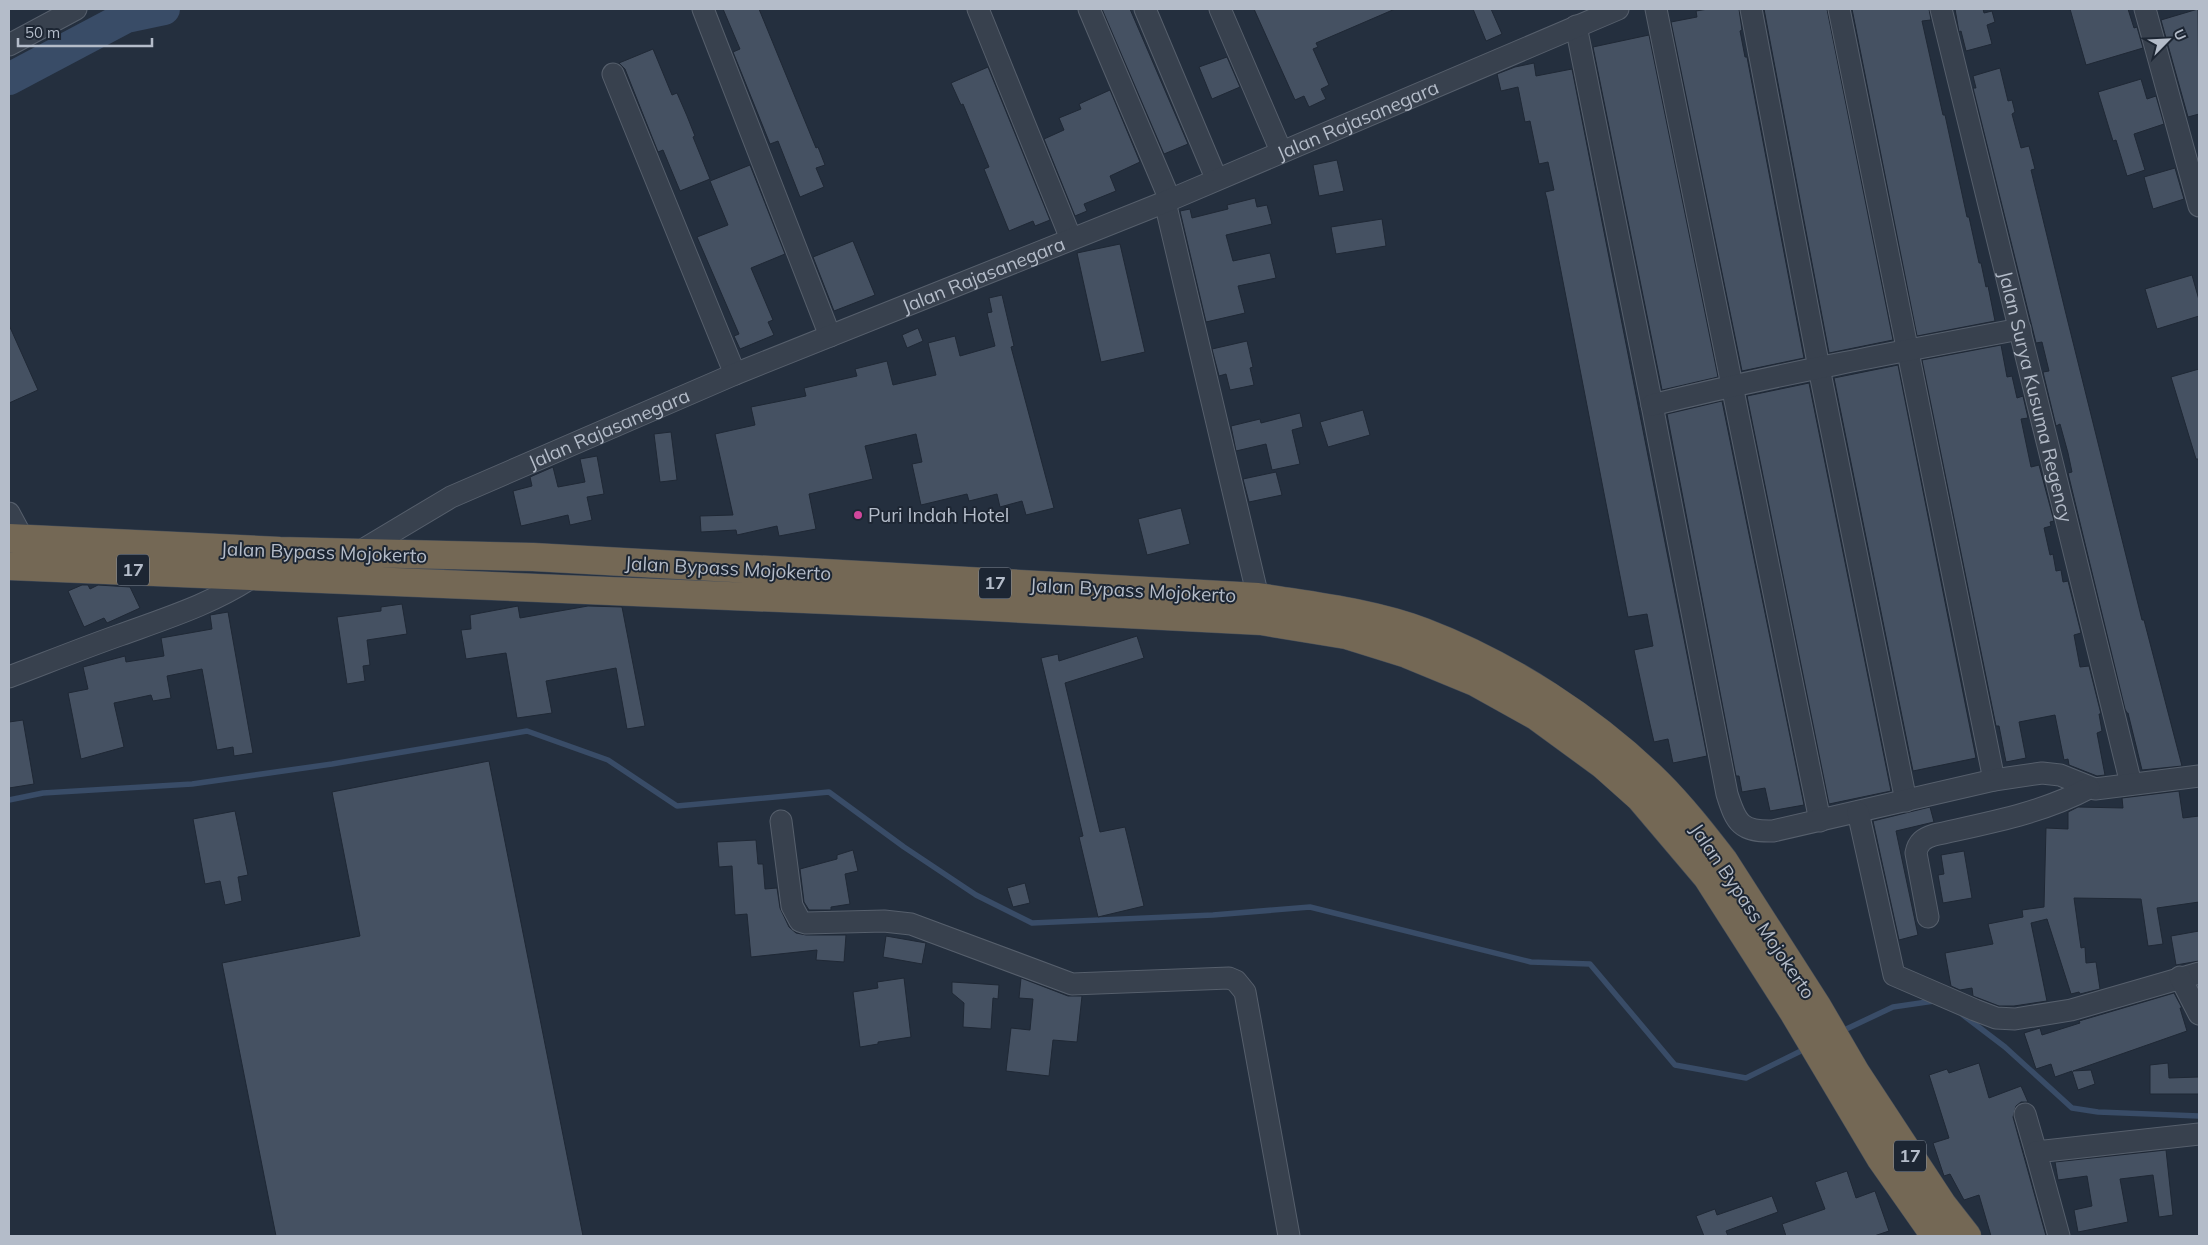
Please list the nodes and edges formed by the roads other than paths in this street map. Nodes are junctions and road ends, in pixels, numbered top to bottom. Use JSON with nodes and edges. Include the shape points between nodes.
{"nodes":[{"id":1,"x":76,"y":9,"type":"edge"},
{"id":2,"x":703,"y":9,"type":"edge"},
{"id":3,"x":978,"y":9,"type":"edge"},
{"id":4,"x":1089,"y":9,"type":"edge"},
{"id":5,"x":1145,"y":9,"type":"edge"},
{"id":6,"x":1220,"y":9,"type":"edge"},
{"id":7,"x":1618,"y":9,"type":"edge"},
{"id":8,"x":1656,"y":9,"type":"edge"},
{"id":9,"x":1750,"y":9,"type":"edge"},
{"id":10,"x":1839,"y":9,"type":"edge"},
{"id":11,"x":1941,"y":9,"type":"edge"},
{"id":12,"x":2145,"y":9,"type":"edge"},
{"id":13,"x":1576,"y":26,"type":"junction"},
{"id":14,"x":9,"y":45,"type":"edge"},
{"id":15,"x":613,"y":74,"type":"dead end"},
{"id":16,"x":1281,"y":151,"type":"junction"},
{"id":17,"x":1216,"y":178,"type":"junction"},
{"id":18,"x":1168,"y":201,"type":"junction"},
{"id":19,"x":2199,"y":206,"type":"edge"},
{"id":20,"x":1072,"y":239,"type":"junction"},
{"id":21,"x":2020,"y":330,"type":"junction"},
{"id":22,"x":830,"y":336,"type":"junction"},
{"id":23,"x":1908,"y":349,"type":"junction"},
{"id":24,"x":1818,"y":368,"type":"junction"},
{"id":25,"x":735,"y":374,"type":"junction"},
{"id":26,"x":1733,"y":385,"type":"junction"},
{"id":27,"x":1652,"y":405,"type":"junction"},
{"id":28,"x":9,"y":513,"type":"edge"},
{"id":29,"x":16,"y":539,"type":"edge"},
{"id":30,"x":280,"y":552,"type":"junction"},
{"id":31,"x":355,"y":554,"type":"junction"},
{"id":32,"x":9,"y":566,"type":"edge"},
{"id":33,"x":256,"y":575,"type":"junction"},
{"id":34,"x":325,"y":579,"type":"junction"},
{"id":35,"x":1258,"y":597,"type":"junction"},
{"id":36,"x":9,"y":677,"type":"edge"},
{"id":37,"x":2199,"y":776,"type":"edge"},
{"id":38,"x":1994,"y":780,"type":"junction"},
{"id":39,"x":2131,"y":784,"type":"junction"},
{"id":40,"x":2088,"y":788,"type":"junction"},
{"id":41,"x":1906,"y":801,"type":"junction"},
{"id":42,"x":1858,"y":812,"type":"junction"},
{"id":43,"x":781,"y":820,"type":"dead end"},
{"id":44,"x":1820,"y":821,"type":"junction"},
{"id":45,"x":1928,"y":917,"type":"dead end"},
{"id":46,"x":2190,"y":975,"type":"edge"},
{"id":47,"x":1805,"y":1009,"type":"junction"},
{"id":48,"x":2199,"y":1014,"type":"edge"},
{"id":49,"x":1846,"y":1078,"type":"junction"},
{"id":50,"x":2025,"y":1114,"type":"dead end"},
{"id":51,"x":2199,"y":1134,"type":"edge"},
{"id":52,"x":2036,"y":1152,"type":"junction"},
{"id":53,"x":1289,"y":1236,"type":"edge"},
{"id":54,"x":1934,"y":1236,"type":"edge"},
{"id":55,"x":1967,"y":1236,"type":"edge"},
{"id":56,"x":2059,"y":1236,"type":"edge"}],
"edges":[{"from":1,"to":14,"type":"street"},
{"from":2,"to":22,"type":"street"},
{"from":3,"to":20,"type":"street"},
{"from":4,"to":18,"type":"street"},
{"from":5,"to":17,"type":"street"},
{"from":6,"to":16,"type":"street"},
{"from":7,"to":13,"type":"street","name":"Jalan Rajasanegara"},
{"from":8,"to":26,"type":"street"},
{"from":9,"to":24,"type":"street"},
{"from":10,"to":23,"type":"street"},
{"from":11,"to":21,"type":"street","name":"Jalan Surya Kusuma Regency"},
{"from":12,"to":19,"type":"street"},
{"from":13,"to":16,"type":"street","name":"Jalan Rajasanegara"},
{"from":13,"to":27,"type":"street"},
{"from":15,"to":25,"type":"street"},
{"from":16,"to":17,"type":"street","name":"Jalan Rajasanegara"},
{"from":17,"to":18,"type":"street","name":"Jalan Rajasanegara"},
{"from":18,"to":20,"type":"street","name":"Jalan Rajasanegara"},
{"from":18,"to":35,"type":"street"},
{"from":20,"to":22,"type":"street","name":"Jalan Rajasanegara"},
{"from":21,"to":23,"type":"street"},
{"from":21,"to":39,"type":"street","name":"Jalan Surya Kusuma Regency"},
{"from":22,"to":25,"type":"street","name":"Jalan Rajasanegara"},
{"from":23,"to":24,"type":"street"},
{"from":23,"to":38,"type":"street"},
{"from":24,"to":26,"type":"street"},
{"from":24,"to":41,"type":"street"},
{"from":25,"to":31,"type":"street","name":"Jalan Rajasanegara","via":[[451,497]]},
{"from":26,"to":27,"type":"street"},
{"from":26,"to":44,"type":"street"},
{"from":27,"to":44,"type":"street","via":[[1732,809],[1748,829],[1761,831]]},
{"from":28,"to":29,"type":"street"},
{"from":29,"to":30,"type":"highway","name":"Jalan Bypass Mojokerto","number":"17"},
{"from":30,"to":31,"type":"highway","name":"Jalan Bypass Mojokerto","number":"17"},
{"from":30,"to":33,"type":"street"},
{"from":31,"to":34,"type":"street","name":"Jalan Rajasanegara"},
{"from":31,"to":35,"type":"highway","name":"Jalan Bypass Mojokerto","number":"17","via":[[532,557]]},
{"from":32,"to":33,"type":"highway","name":"Jalan Bypass Mojokerto","number":"17"},
{"from":33,"to":34,"type":"highway","name":"Jalan Bypass Mojokerto","number":"17"},
{"from":33,"to":36,"type":"street","via":[[228,593],[187,611]]},
{"from":34,"to":47,"type":"highway","name":"Jalan Bypass Mojokerto","number":"17","via":[[1261,621],[1346,636],[1407,654],[1475,682],[1536,716],[1603,765],[1640,798],[1707,877]]},
{"from":35,"to":47,"type":"highway","name":"Jalan Bypass Mojokerto","number":"17","via":[[1361,614],[1423,632],[1494,664],[1548,696],[1615,745],[1658,783],[1724,861]]},
{"from":37,"to":39,"type":"street"},
{"from":38,"to":40,"type":"street","via":[[2052,773]]},
{"from":38,"to":41,"type":"street"},
{"from":39,"to":40,"type":"street"},
{"from":40,"to":45,"type":"street","via":[[2032,813],[1922,840],[1916,853]]},
{"from":41,"to":42,"type":"street"},
{"from":42,"to":44,"type":"street"},
{"from":42,"to":46,"type":"street","via":[[1894,975],[1996,1018],[2015,1019],[2071,1010]]},
{"from":43,"to":53,"type":"street","via":[[792,906],[800,921],[884,920],[911,924],[1072,984],[1236,980],[1245,992]]},
{"from":46,"to":48,"type":"street"},
{"from":47,"to":49,"type":"highway","name":"Jalan Bypass Mojokerto","number":"17"},
{"from":49,"to":54,"type":"highway","name":"Jalan Bypass Mojokerto","number":"17","via":[[1881,1159]]},
{"from":49,"to":55,"type":"highway","name":"Jalan Bypass Mojokerto","number":"17"},
{"from":50,"to":52,"type":"street"},
{"from":51,"to":52,"type":"street"},
{"from":52,"to":56,"type":"street"}]}
